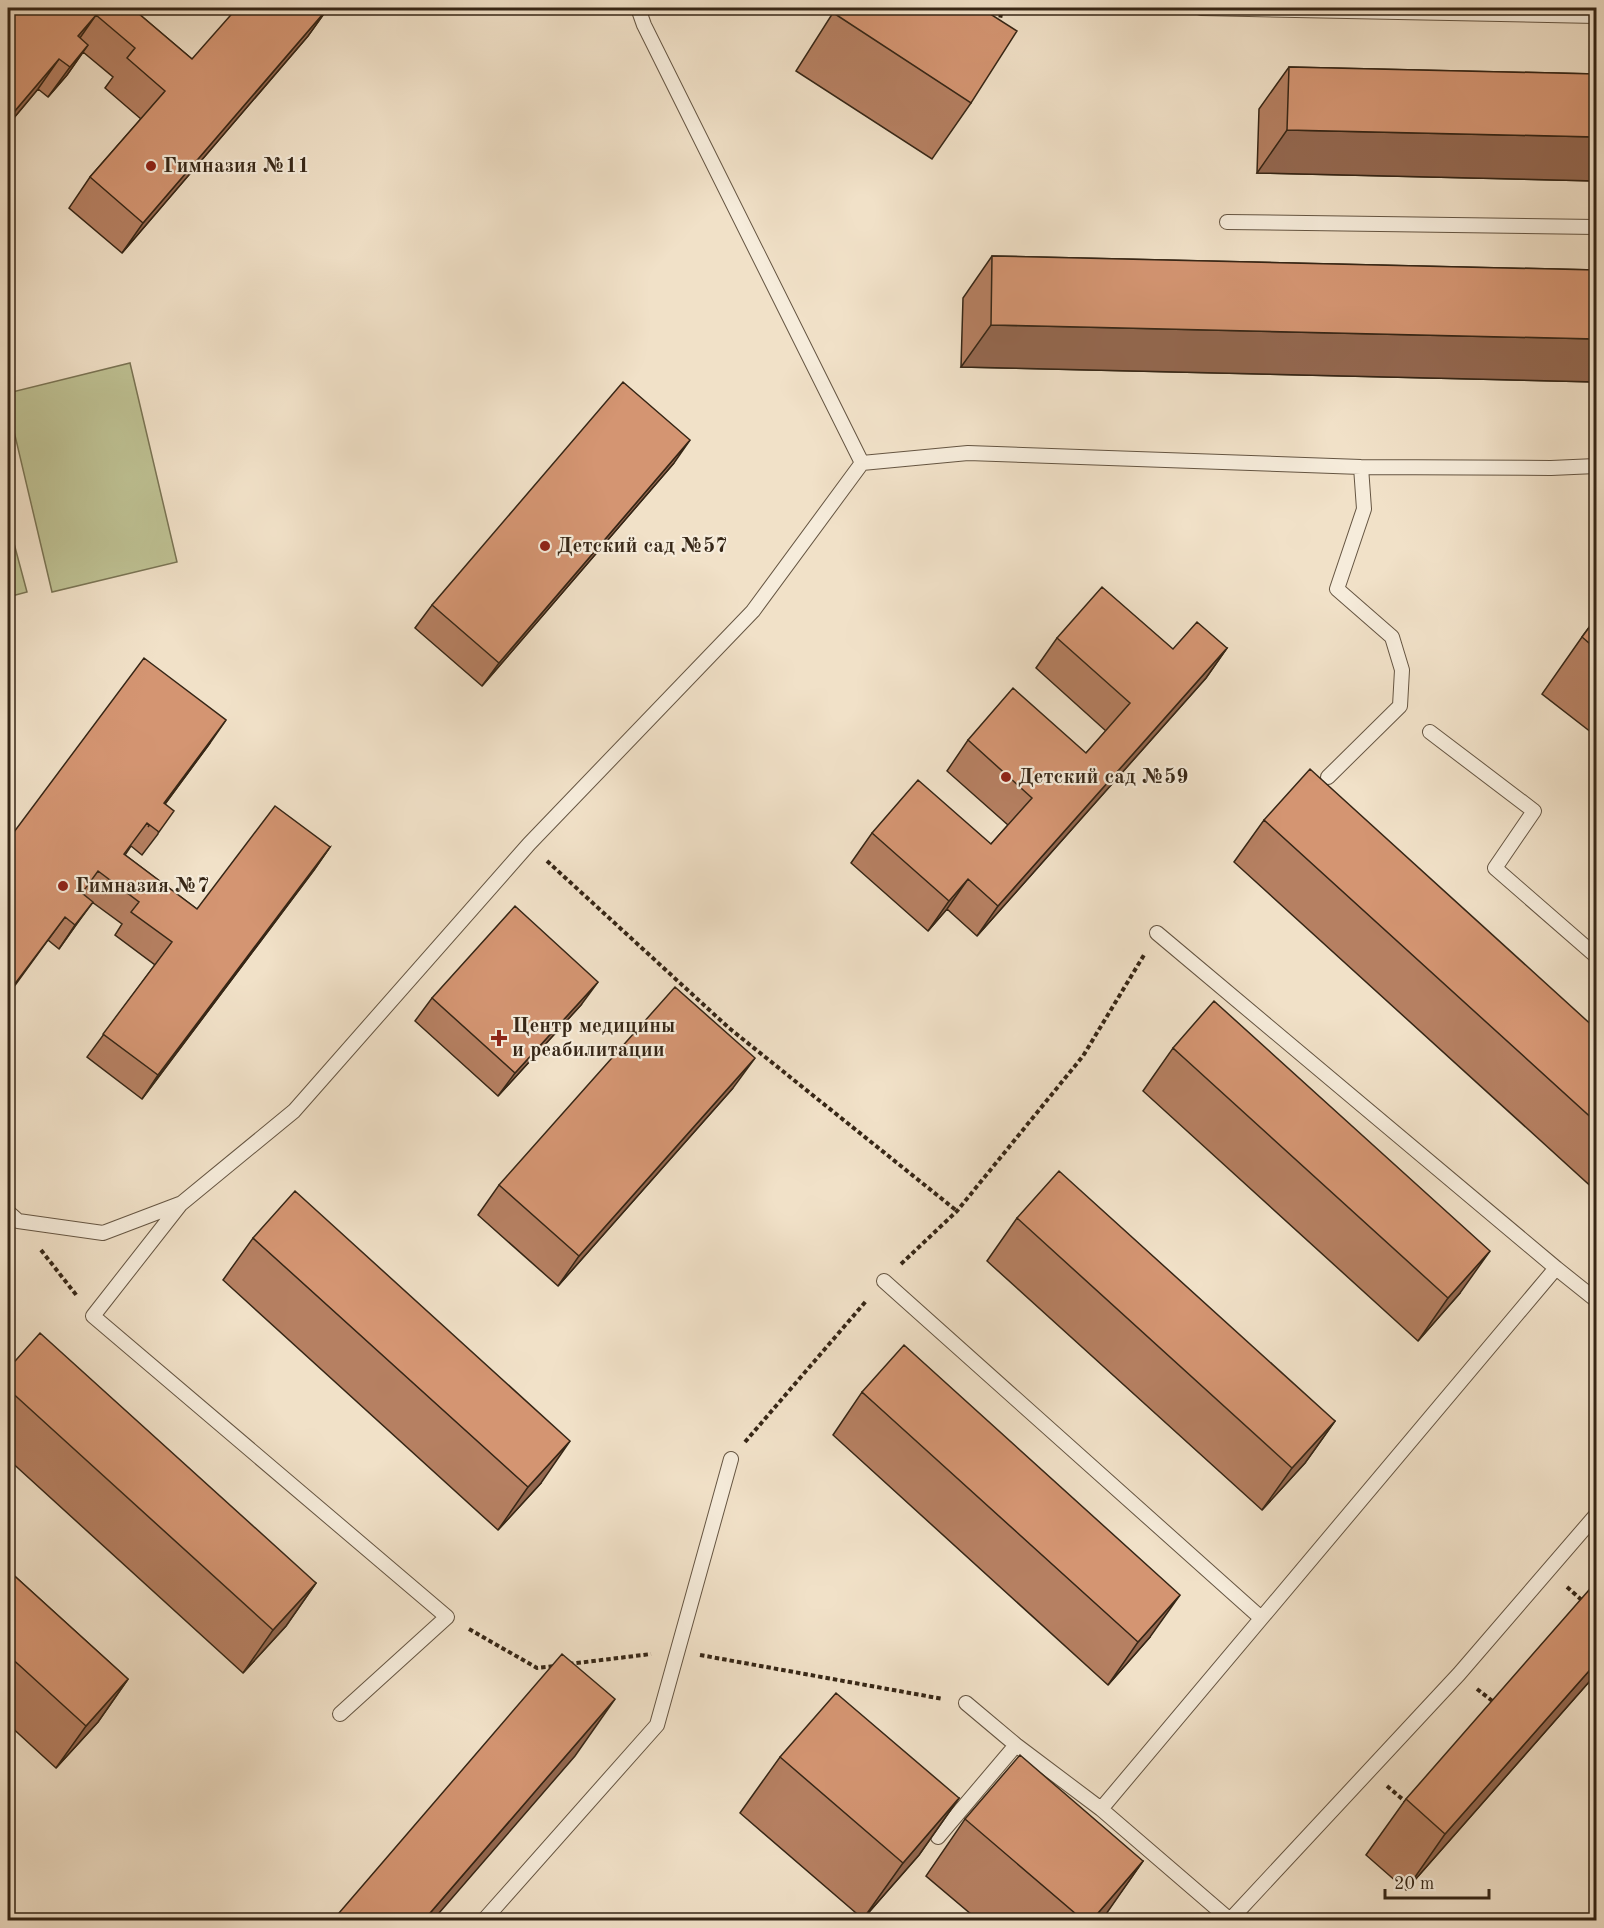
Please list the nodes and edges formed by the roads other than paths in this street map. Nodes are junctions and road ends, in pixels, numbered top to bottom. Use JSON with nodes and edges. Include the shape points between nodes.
{"nodes":[{"id":1,"x":638,"y":8,"type":"edge"},
{"id":2,"x":1201,"y":8,"type":"edge"},
{"id":3,"x":1596,"y":16,"type":"edge"},
{"id":4,"x":1227,"y":222,"type":"dead end"},
{"id":5,"x":1596,"y":227,"type":"edge"},
{"id":6,"x":862,"y":463,"type":"junction"},
{"id":7,"x":1596,"y":466,"type":"edge"},
{"id":8,"x":1361,"y":467,"type":"junction"},
{"id":9,"x":1430,"y":732,"type":"dead end"},
{"id":10,"x":1328,"y":777,"type":"dead end"},
{"id":11,"x":1157,"y":933,"type":"road end"},
{"id":12,"x":1596,"y":956,"type":"edge"},
{"id":13,"x":182,"y":1203,"type":"junction"},
{"id":14,"x":13,"y":1216,"type":"edge"},
{"id":15,"x":1556,"y":1268,"type":"junction"},
{"id":16,"x":884,"y":1281,"type":"road end"},
{"id":17,"x":1596,"y":1300,"type":"edge"},
{"id":18,"x":731,"y":1458,"type":"road end"},
{"id":19,"x":1596,"y":1515,"type":"edge"},
{"id":20,"x":1262,"y":1618,"type":"junction"},
{"id":21,"x":966,"y":1703,"type":"dead end"},
{"id":22,"x":340,"y":1714,"type":"dead end"},
{"id":23,"x":1016,"y":1745,"type":"junction"},
{"id":24,"x":1101,"y":1809,"type":"junction"},
{"id":25,"x":938,"y":1837,"type":"edge"},
{"id":26,"x":484,"y":1920,"type":"edge"},
{"id":27,"x":1230,"y":1920,"type":"edge"}],
"edges":[{"from":1,"to":6,"type":"lane"},
{"from":2,"to":3,"type":"lane"},
{"from":4,"to":5,"type":"lane"},
{"from":6,"to":8,"type":"lane","via":[[969,453]]},
{"from":6,"to":13,"type":"lane","via":[[753,611],[529,844],[294,1111]]},
{"from":7,"to":8,"type":"lane"},
{"from":8,"to":10,"type":"lane","via":[[1364,509],[1337,589],[1392,638],[1402,670],[1400,706]]},
{"from":9,"to":12,"type":"lane","via":[[1534,811],[1496,868]]},
{"from":11,"to":15,"type":"lane"},
{"from":13,"to":14,"type":"lane","via":[[103,1233]]},
{"from":13,"to":22,"type":"lane","via":[[93,1316],[447,1617]]},
{"from":15,"to":17,"type":"lane"},
{"from":15,"to":20,"type":"lane"},
{"from":16,"to":20,"type":"lane"},
{"from":18,"to":26,"type":"lane","via":[[657,1725]]},
{"from":19,"to":27,"type":"lane","via":[[1459,1674]]},
{"from":20,"to":24,"type":"lane"},
{"from":21,"to":23,"type":"lane"},
{"from":23,"to":24,"type":"lane"},
{"from":23,"to":25,"type":"lane"},
{"from":24,"to":27,"type":"lane"}]}
